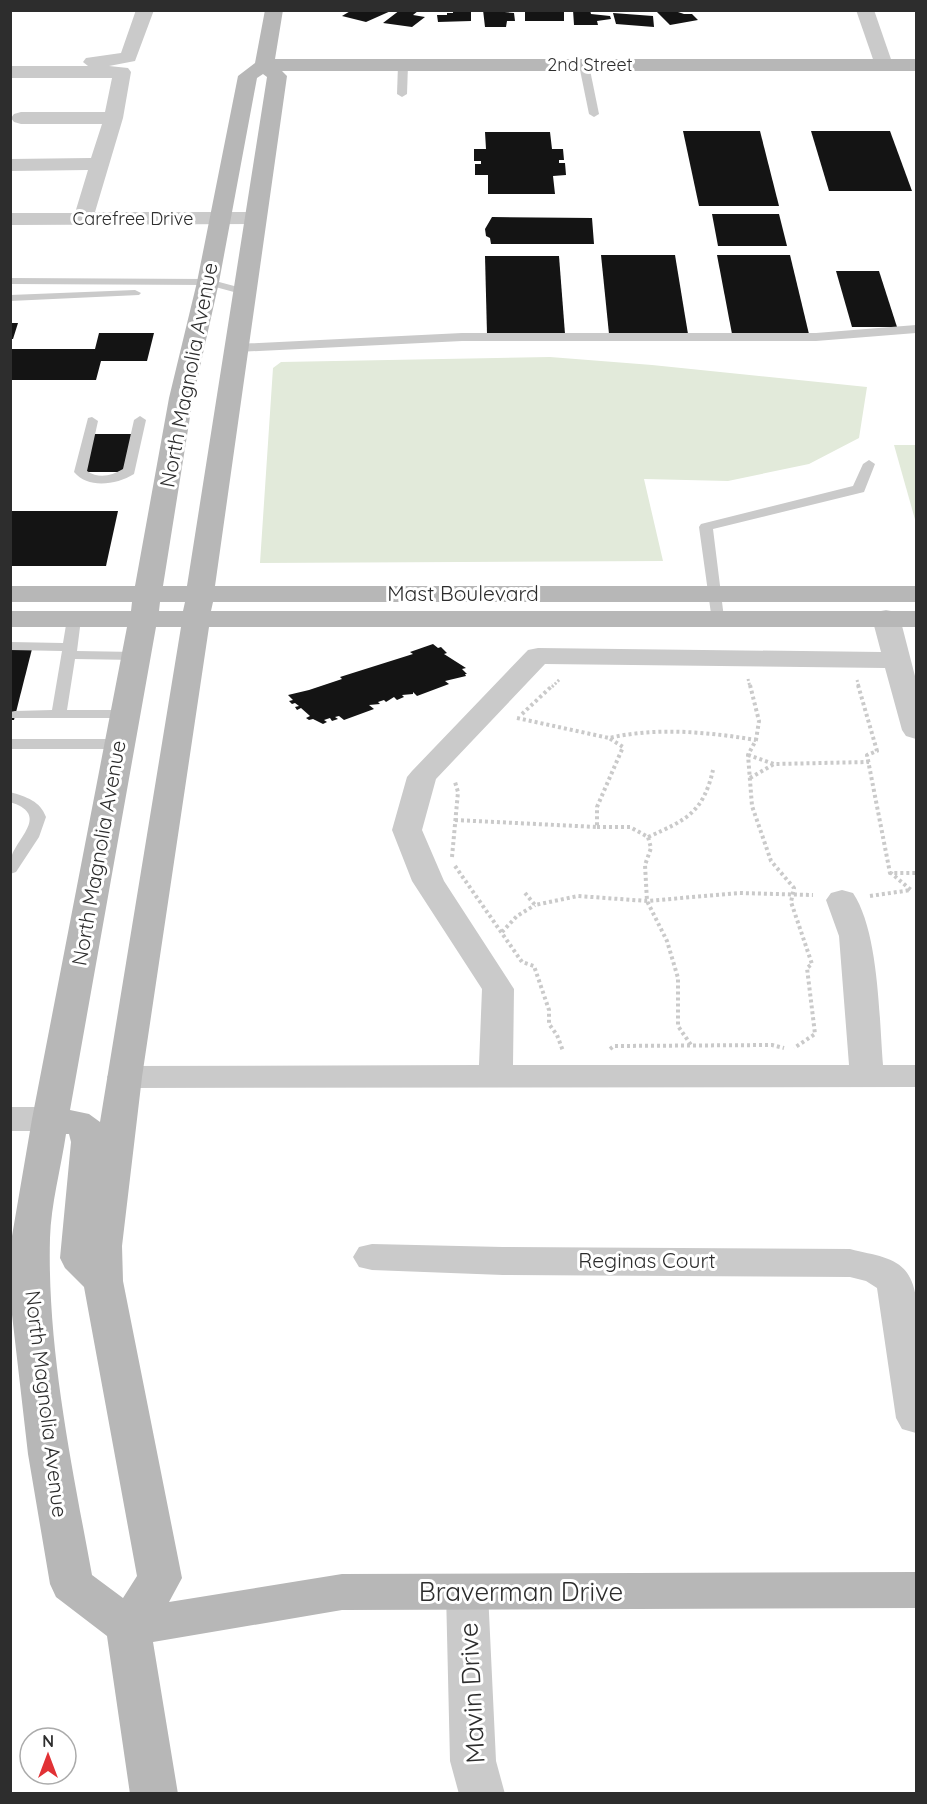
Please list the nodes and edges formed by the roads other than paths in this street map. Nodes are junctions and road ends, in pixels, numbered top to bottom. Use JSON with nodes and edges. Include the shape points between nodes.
{"nodes":[{"id":1,"x":145,"y":10,"type":"edge"},
{"id":2,"x":274,"y":10,"type":"edge"},
{"id":3,"x":865,"y":10,"type":"edge"},
{"id":4,"x":10,"y":62,"type":"edge"},
{"id":5,"x":264,"y":65,"type":"junction"},
{"id":6,"x":403,"y":65,"type":"junction"},
{"id":7,"x":584,"y":65,"type":"junction"},
{"id":8,"x":884,"y":65,"type":"junction"},
{"id":9,"x":916,"y":65,"type":"edge"},
{"id":10,"x":10,"y":72,"type":"edge"},
{"id":11,"x":402,"y":94,"type":"dead end"},
{"id":12,"x":594,"y":114,"type":"dead end"},
{"id":13,"x":21,"y":118,"type":"dead end"},
{"id":14,"x":113,"y":118,"type":"junction"},
{"id":15,"x":99,"y":164,"type":"junction"},
{"id":16,"x":10,"y":165,"type":"edge"},
{"id":17,"x":220,"y":218,"type":"junction"},
{"id":18,"x":256,"y":218,"type":"junction"},
{"id":19,"x":10,"y":219,"type":"edge"},
{"id":20,"x":83,"y":219,"type":"junction"},
{"id":21,"x":10,"y":281,"type":"edge"},
{"id":22,"x":207,"y":287,"type":"junction"},
{"id":23,"x":245,"y":292,"type":"junction"},
{"id":24,"x":10,"y":298,"type":"edge"},
{"id":25,"x":916,"y":329,"type":"edge"},
{"id":26,"x":237,"y":348,"type":"junction"},
{"id":27,"x":92,"y":420,"type":"dead end"},
{"id":28,"x":140,"y":420,"type":"dead end"},
{"id":29,"x":869,"y":464,"type":"dead end"},
{"id":30,"x":10,"y":594,"type":"edge"},
{"id":31,"x":916,"y":594,"type":"edge"},
{"id":32,"x":146,"y":606,"type":"junction"},
{"id":33,"x":198,"y":606,"type":"junction"},
{"id":34,"x":716,"y":607,"type":"junction"},
{"id":35,"x":886,"y":618,"type":"junction"},
{"id":36,"x":916,"y":618,"type":"edge"},
{"id":37,"x":10,"y":619,"type":"edge"},
{"id":38,"x":74,"y":619,"type":"junction"},
{"id":39,"x":10,"y":646,"type":"edge"},
{"id":40,"x":69,"y":651,"type":"junction"},
{"id":41,"x":136,"y":656,"type":"junction"},
{"id":42,"x":897,"y":660,"type":"junction"},
{"id":43,"x":59,"y":714,"type":"junction"},
{"id":44,"x":15,"y":715,"type":"dead end"},
{"id":45,"x":122,"y":729,"type":"junction"},
{"id":46,"x":916,"y":730,"type":"edge"},
{"id":47,"x":10,"y":744,"type":"edge"},
{"id":48,"x":10,"y":798,"type":"edge"},
{"id":49,"x":10,"y":869,"type":"edge"},
{"id":50,"x":843,"y":900,"type":"dead end"},
{"id":51,"x":867,"y":1076,"type":"junction"},
{"id":52,"x":916,"y":1076,"type":"edge"},
{"id":53,"x":124,"y":1077,"type":"junction"},
{"id":54,"x":496,"y":1078,"type":"junction"},
{"id":55,"x":30,"y":1119,"type":"edge"},
{"id":56,"x":372,"y":1257,"type":"dead end"},
{"id":57,"x":905,"y":1278,"type":"edge"},
{"id":58,"x":103,"y":1281,"type":"junction"},
{"id":59,"x":916,"y":1418,"type":"edge"},
{"id":60,"x":916,"y":1590,"type":"edge"},
{"id":61,"x":467,"y":1592,"type":"junction"},
{"id":62,"x":128,"y":1627,"type":"junction"},
{"id":63,"x":154,"y":1794,"type":"edge"},
{"id":64,"x":482,"y":1794,"type":"edge"}],
"edges":[{"from":1,"to":4,"type":"street","via":[[129,57],[109,62]]},
{"from":2,"to":5,"type":"main road","name":"North Magnolia Avenue"},
{"from":3,"to":8,"type":"street"},
{"from":5,"to":6,"type":"main road","name":"2nd Street"},
{"from":5,"to":17,"type":"main road","name":"North Magnolia Avenue","via":[[248,76]]},
{"from":5,"to":18,"type":"main road","name":"North Magnolia Avenue","via":[[277,76]]},
{"from":6,"to":7,"type":"main road","name":"2nd Street"},
{"from":6,"to":11,"type":"lane"},
{"from":7,"to":8,"type":"main road","name":"2nd Street"},
{"from":7,"to":12,"type":"lane"},
{"from":8,"to":9,"type":"main road","name":"2nd Street"},
{"from":10,"to":14,"type":"street","via":[[122,72]]},
{"from":13,"to":14,"type":"street"},
{"from":14,"to":15,"type":"street"},
{"from":15,"to":16,"type":"street"},
{"from":15,"to":20,"type":"street"},
{"from":17,"to":18,"type":"street","name":"Carefree Drive"},
{"from":17,"to":20,"type":"street","name":"Carefree Drive"},
{"from":17,"to":22,"type":"main road","name":"North Magnolia Avenue"},
{"from":18,"to":23,"type":"main road","name":"North Magnolia Avenue"},
{"from":19,"to":20,"type":"street","name":"Carefree Drive"},
{"from":21,"to":22,"type":"lane"},
{"from":22,"to":23,"type":"lane"},
{"from":22,"to":24,"type":"lane"},
{"from":22,"to":32,"type":"main road","name":"North Magnolia Avenue","via":[[181,398]]},
{"from":23,"to":26,"type":"main road","name":"North Magnolia Avenue"},
{"from":25,"to":26,"type":"lane","via":[[816,337],[462,337]]},
{"from":26,"to":33,"type":"main road","name":"North Magnolia Avenue"},
{"from":27,"to":28,"type":"lane","via":[[80,472],[87,477],[108,479],[129,471]]},
{"from":29,"to":34,"type":"lane","via":[[859,489],[706,527]]},
{"from":30,"to":32,"type":"main road","name":"Mast Boulevard"},
{"from":31,"to":34,"type":"main road","name":"Mast Boulevard"},
{"from":32,"to":33,"type":"main road","name":"Mast Boulevard"},
{"from":32,"to":38,"type":"main road","name":"Mast Boulevard"},
{"from":32,"to":41,"type":"main road","name":"North Magnolia Avenue"},
{"from":33,"to":34,"type":"main road","name":"Mast Boulevard"},
{"from":33,"to":53,"type":"main road","name":"North Magnolia Avenue"},
{"from":34,"to":35,"type":"main road","name":"Mast Boulevard"},
{"from":35,"to":36,"type":"main road","name":"Mast Boulevard"},
{"from":35,"to":42,"type":"street"},
{"from":37,"to":38,"type":"main road","name":"Mast Boulevard"},
{"from":38,"to":40,"type":"lane"},
{"from":39,"to":40,"type":"lane"},
{"from":40,"to":41,"type":"lane"},
{"from":40,"to":43,"type":"lane"},
{"from":41,"to":45,"type":"main road","name":"North Magnolia Avenue"},
{"from":42,"to":46,"type":"street"},
{"from":42,"to":54,"type":"street","via":[[538,656],[422,777],[407,830],[428,881],[498,989]]},
{"from":43,"to":44,"type":"lane"},
{"from":43,"to":45,"type":"lane"},
{"from":45,"to":47,"type":"lane"},
{"from":45,"to":55,"type":"main road","name":"North Magnolia Avenue"},
{"from":48,"to":49,"type":"lane","via":[[26,801],[39,815],[33,835]]},
{"from":50,"to":51,"type":"street","via":[[855,936]]},
{"from":51,"to":52,"type":"street"},
{"from":51,"to":54,"type":"street"},
{"from":53,"to":54,"type":"street"},
{"from":53,"to":58,"type":"main road","name":"North Magnolia Avenue","via":[[103,1246]]},
{"from":55,"to":58,"type":"main road","via":[[85,1127],[89,1142],[79,1258]]},
{"from":55,"to":62,"type":"main road","name":"North Magnolia Avenue","via":[[31,1306],[49,1454],[72,1584]]},
{"from":56,"to":57,"type":"street","name":"Reginas Court","via":[[850,1263]]},
{"from":57,"to":59,"type":"street"},
{"from":58,"to":62,"type":"main road","name":"North Magnolia Avenue","via":[[160,1578]]},
{"from":60,"to":61,"type":"main road","name":"Braverman Drive"},
{"from":61,"to":62,"type":"main road","name":"Braverman Drive","via":[[342,1593]]},
{"from":61,"to":64,"type":"street","name":"Mavin Drive","via":[[473,1761]]},
{"from":62,"to":63,"type":"main road"}]}
